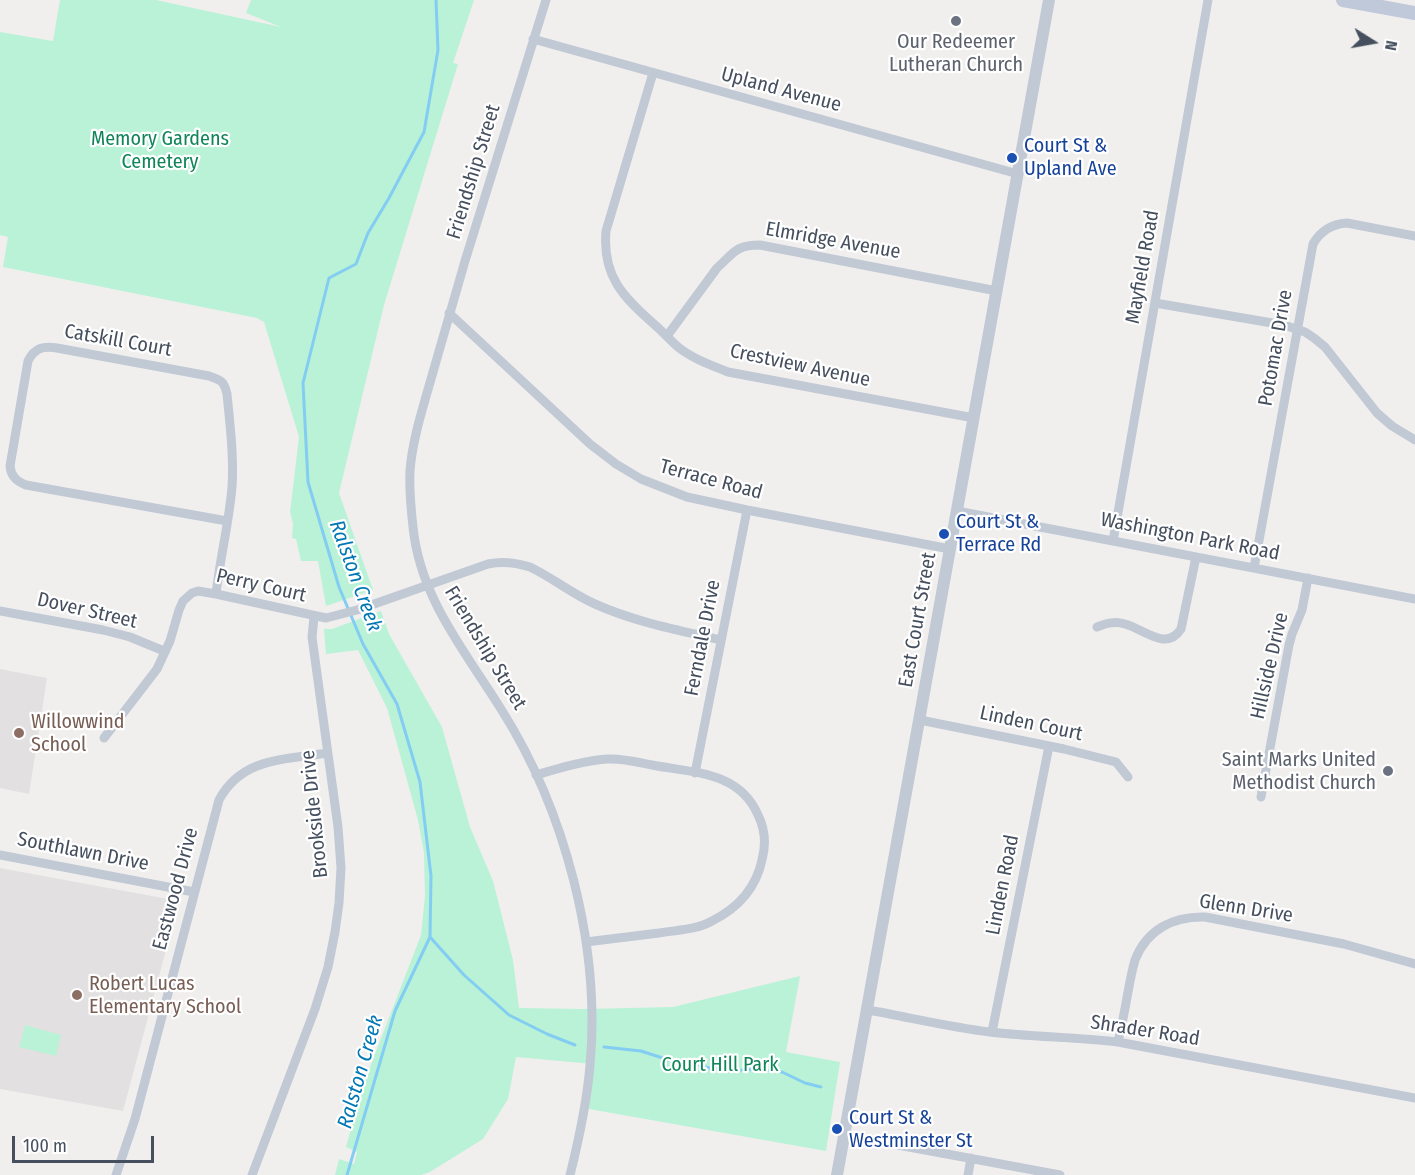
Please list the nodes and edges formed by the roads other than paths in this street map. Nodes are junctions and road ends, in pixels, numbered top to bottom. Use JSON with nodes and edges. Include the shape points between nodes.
{"nodes":[{"id":1,"x":546,"y":0,"type":"edge"},
{"id":2,"x":1049,"y":0,"type":"edge"},
{"id":3,"x":1208,"y":0,"type":"edge"},
{"id":4,"x":1343,"y":0,"type":"edge"},
{"id":5,"x":1415,"y":13,"type":"edge"},
{"id":6,"x":534,"y":39,"type":"junction"},
{"id":7,"x":653,"y":73,"type":"junction"},
{"id":8,"x":1018,"y":174,"type":"junction"},
{"id":9,"x":1415,"y":236,"type":"edge"},
{"id":10,"x":997,"y":291,"type":"junction"},
{"id":11,"x":1155,"y":303,"type":"junction"},
{"id":12,"x":449,"y":313,"type":"junction"},
{"id":13,"x":1298,"y":329,"type":"junction"},
{"id":14,"x":667,"y":336,"type":"junction"},
{"id":15,"x":974,"y":418,"type":"junction"},
{"id":16,"x":1415,"y":440,"type":"edge"},
{"id":17,"x":747,"y":510,"type":"junction"},
{"id":18,"x":957,"y":511,"type":"junction"},
{"id":19,"x":227,"y":521,"type":"junction"},
{"id":20,"x":1113,"y":541,"type":"junction"},
{"id":21,"x":951,"y":549,"type":"junction"},
{"id":22,"x":1196,"y":557,"type":"junction"},
{"id":23,"x":1254,"y":568,"type":"junction"},
{"id":24,"x":1308,"y":579,"type":"junction"},
{"id":25,"x":427,"y":585,"type":"junction"},
{"id":26,"x":216,"y":594,"type":"junction"},
{"id":27,"x":1415,"y":599,"type":"edge"},
{"id":28,"x":0,"y":611,"type":"edge"},
{"id":29,"x":314,"y":617,"type":"junction"},
{"id":30,"x":1097,"y":627,"type":"dead end"},
{"id":31,"x":721,"y":640,"type":"junction"},
{"id":32,"x":164,"y":651,"type":"junction"},
{"id":33,"x":920,"y":720,"type":"junction"},
{"id":34,"x":104,"y":738,"type":"dead end"},
{"id":35,"x":1049,"y":746,"type":"junction"},
{"id":36,"x":327,"y":753,"type":"junction"},
{"id":37,"x":695,"y":773,"type":"junction"},
{"id":38,"x":536,"y":775,"type":"junction"},
{"id":39,"x":1128,"y":777,"type":"dead end"},
{"id":40,"x":1261,"y":796,"type":"dead end"},
{"id":41,"x":0,"y":855,"type":"edge"},
{"id":42,"x":194,"y":892,"type":"junction"},
{"id":43,"x":586,"y":942,"type":"junction"},
{"id":44,"x":1415,"y":964,"type":"edge"},
{"id":45,"x":867,"y":1010,"type":"junction"},
{"id":46,"x":992,"y":1032,"type":"junction"},
{"id":47,"x":1118,"y":1042,"type":"junction"},
{"id":48,"x":1415,"y":1098,"type":"edge"},
{"id":49,"x":844,"y":1134,"type":"junction"},
{"id":50,"x":971,"y":1158,"type":"junction"},
{"id":51,"x":116,"y":1175,"type":"edge"},
{"id":52,"x":252,"y":1175,"type":"edge"},
{"id":53,"x":570,"y":1175,"type":"edge"},
{"id":54,"x":837,"y":1175,"type":"edge"},
{"id":55,"x":968,"y":1175,"type":"edge"},
{"id":56,"x":1060,"y":1175,"type":"edge"}],
"edges":[{"from":1,"to":6,"type":"street","name":"Friendship Street"},
{"from":2,"to":8,"type":"street","name":"East Court Street"},
{"from":3,"to":11,"type":"street","name":"Mayfield Road"},
{"from":4,"to":5,"type":"main road"},
{"from":6,"to":7,"type":"street","name":"Upland Avenue"},
{"from":6,"to":12,"type":"street","name":"Friendship Street"},
{"from":7,"to":8,"type":"street","name":"Upland Avenue"},
{"from":7,"to":14,"type":"street","name":"Crestview Avenue","via":[[605,242],[613,278],[626,298]]},
{"from":8,"to":10,"type":"street","name":"East Court Street"},
{"from":9,"to":13,"type":"street","name":"Potomac Drive","via":[[1347,223],[1323,231],[1313,244]]},
{"from":10,"to":14,"type":"street","name":"Elmridge Avenue","via":[[751,245],[733,252],[717,268]]},
{"from":10,"to":15,"type":"street","name":"East Court Street"},
{"from":11,"to":13,"type":"street"},
{"from":11,"to":20,"type":"street","name":"Mayfield Road"},
{"from":12,"to":17,"type":"street","name":"Terrace Road","via":[[616,464],[663,489]]},
{"from":12,"to":25,"type":"street","name":"Friendship Street","via":[[410,471],[416,550]]},
{"from":13,"to":16,"type":"street","via":[[1325,347],[1377,412]]},
{"from":13,"to":23,"type":"street","name":"Potomac Drive"},
{"from":14,"to":15,"type":"street","name":"Crestview Avenue","via":[[692,357],[728,372]]},
{"from":15,"to":18,"type":"street","name":"East Court Street"},
{"from":17,"to":21,"type":"street","name":"Terrace Road"},
{"from":17,"to":31,"type":"street","name":"Ferndale Drive"},
{"from":18,"to":20,"type":"street","name":"Washington Park Road"},
{"from":18,"to":21,"type":"street","name":"East Court Street"},
{"from":19,"to":19,"type":"street","name":"Catskill Court","via":[[232,462],[223,382],[209,376],[46,346],[32,354],[10,466],[19,482]]},
{"from":19,"to":26,"type":"street","name":"Catskill Court"},
{"from":20,"to":22,"type":"street","name":"Washington Park Road"},
{"from":21,"to":33,"type":"street","name":"East Court Street"},
{"from":22,"to":23,"type":"street","name":"Washington Park Road"},
{"from":22,"to":30,"type":"street","via":[[1177,635],[1161,639],[1117,622]]},
{"from":23,"to":24,"type":"street","name":"Washington Park Road"},
{"from":24,"to":27,"type":"street","name":"Washington Park Road"},
{"from":24,"to":40,"type":"street","name":"Hillside Drive","via":[[1289,645]]},
{"from":25,"to":29,"type":"street","name":"Perry Court","via":[[357,610]]},
{"from":25,"to":31,"type":"street","name":"Perry Court","via":[[488,564],[524,565],[573,593],[629,617]]},
{"from":25,"to":38,"type":"street","name":"Friendship Street","via":[[445,623],[502,711]]},
{"from":26,"to":29,"type":"street","name":"Perry Court"},
{"from":26,"to":32,"type":"street","name":"Perry Court","via":[[198,591],[183,601]]},
{"from":28,"to":32,"type":"street","name":"Dover Street","via":[[103,630]]},
{"from":29,"to":36,"type":"street","name":"Brookside Drive","via":[[312,637]]},
{"from":31,"to":37,"type":"street","name":"Ferndale Drive"},
{"from":32,"to":34,"type":"street","name":"Perry Court","via":[[157,669]]},
{"from":33,"to":35,"type":"street","name":"Linden Court"},
{"from":33,"to":45,"type":"street","name":"East Court Street"},
{"from":35,"to":39,"type":"street","name":"Linden Court","via":[[1116,762]]},
{"from":35,"to":46,"type":"street","name":"Linden Road"},
{"from":36,"to":42,"type":"street","name":"Eastwood Drive","via":[[265,763],[232,782],[217,806]]},
{"from":36,"to":52,"type":"street","name":"Brookside Drive","via":[[340,853],[335,932],[315,1008]]},
{"from":37,"to":38,"type":"street","via":[[608,759],[566,765]]},
{"from":37,"to":43,"type":"street","via":[[729,782],[754,805],[765,838],[755,882],[738,903],[711,922]]},
{"from":38,"to":43,"type":"street","name":"Friendship Street","via":[[562,842]]},
{"from":41,"to":42,"type":"street","name":"Southlawn Drive"},
{"from":42,"to":51,"type":"street","name":"Eastwood Drive","via":[[135,1119]]},
{"from":43,"to":53,"type":"street","name":"Friendship Street","via":[[590,1062]]},
{"from":44,"to":47,"type":"street","name":"Glenn Drive","via":[[1344,944],[1205,917],[1178,919],[1156,930],[1141,947]]},
{"from":45,"to":46,"type":"street","name":"Shrader Road"},
{"from":45,"to":49,"type":"street","name":"East Court Street"},
{"from":46,"to":47,"type":"street","name":"Shrader Road"},
{"from":47,"to":48,"type":"street","name":"Shrader Road"},
{"from":49,"to":50,"type":"street"},
{"from":49,"to":54,"type":"street","name":"East Court Street"},
{"from":50,"to":55,"type":"street"},
{"from":50,"to":56,"type":"street"}]}
